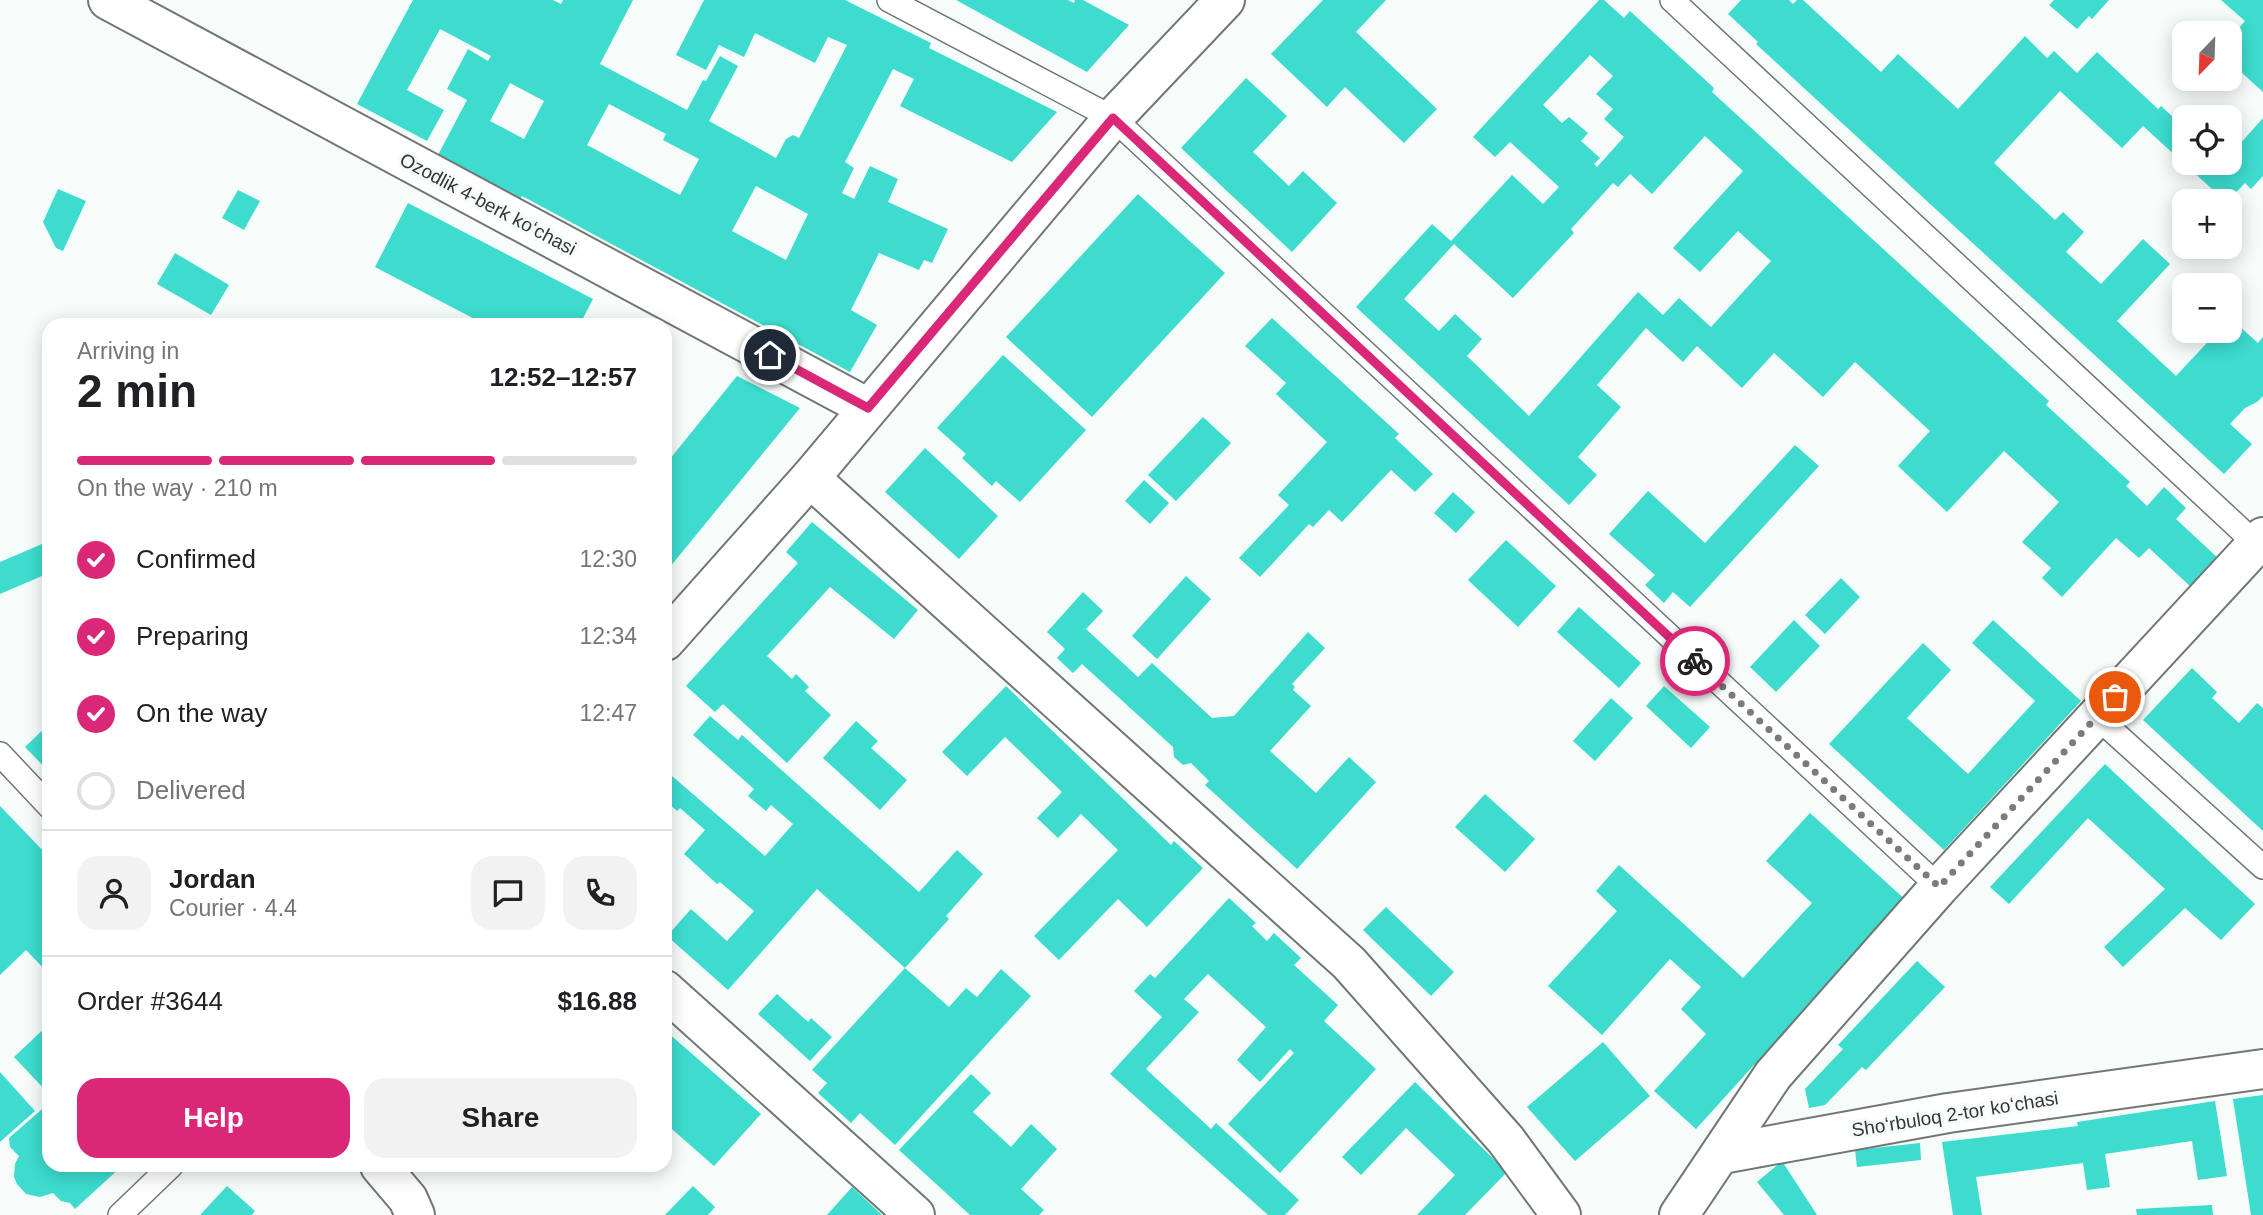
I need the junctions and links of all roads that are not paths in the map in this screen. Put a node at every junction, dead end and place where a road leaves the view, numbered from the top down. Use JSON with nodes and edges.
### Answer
{"nodes":[{"id":1,"x":108,"y":0,"type":"edge"},
{"id":2,"x":889,"y":0,"type":"edge"},
{"id":3,"x":1225,"y":0,"type":"edge"},
{"id":4,"x":1672,"y":0,"type":"edge"},
{"id":5,"x":1113,"y":118,"type":"junction"},
{"id":6,"x":868,"y":408,"type":"junction"},
{"id":7,"x":810,"y":478,"type":"junction"},
{"id":8,"x":2260,"y":541,"type":"edge"},
{"id":9,"x":672,"y":633,"type":"edge"},
{"id":10,"x":2097,"y":717,"type":"junction"},
{"id":11,"x":0,"y":754,"type":"edge"},
{"id":12,"x":42,"y":799,"type":"edge"},
{"id":13,"x":2263,"y":867,"type":"edge"},
{"id":14,"x":1939,"y":887,"type":"junction"},
{"id":15,"x":672,"y":996,"type":"edge"},
{"id":16,"x":2263,"y":1069,"type":"edge"},
{"id":17,"x":1722,"y":1154,"type":"junction"},
{"id":18,"x":165,"y":1172,"type":"edge"},
{"id":19,"x":385,"y":1172,"type":"edge"},
{"id":20,"x":120,"y":1215,"type":"edge"},
{"id":21,"x":415,"y":1215,"type":"edge"},
{"id":22,"x":915,"y":1215,"type":"edge"},
{"id":23,"x":1561,"y":1215,"type":"edge"},
{"id":24,"x":1679,"y":1215,"type":"edge"}],
"edges":[{"from":1,"to":6,"type":"street","name":"Ozodlik 4-berk koʻchasi"},
{"from":2,"to":5,"type":"lane"},
{"from":3,"to":5,"type":"street"},
{"from":4,"to":8,"type":"lane"},
{"from":5,"to":6,"type":"street"},
{"from":5,"to":14,"type":"lane"},
{"from":6,"to":7,"type":"street"},
{"from":7,"to":9,"type":"street"},
{"from":7,"to":23,"type":"street"},
{"from":8,"to":10,"type":"street"},
{"from":10,"to":13,"type":"lane"},
{"from":10,"to":14,"type":"street"},
{"from":11,"to":12,"type":"lane"},
{"from":14,"to":17,"type":"street"},
{"from":15,"to":22,"type":"street"},
{"from":16,"to":17,"type":"street","name":"Shoʻrbuloq 2-tor koʻchasi"},
{"from":17,"to":24,"type":"street"},
{"from":18,"to":20,"type":"lane"},
{"from":19,"to":21,"type":"street"}]}
